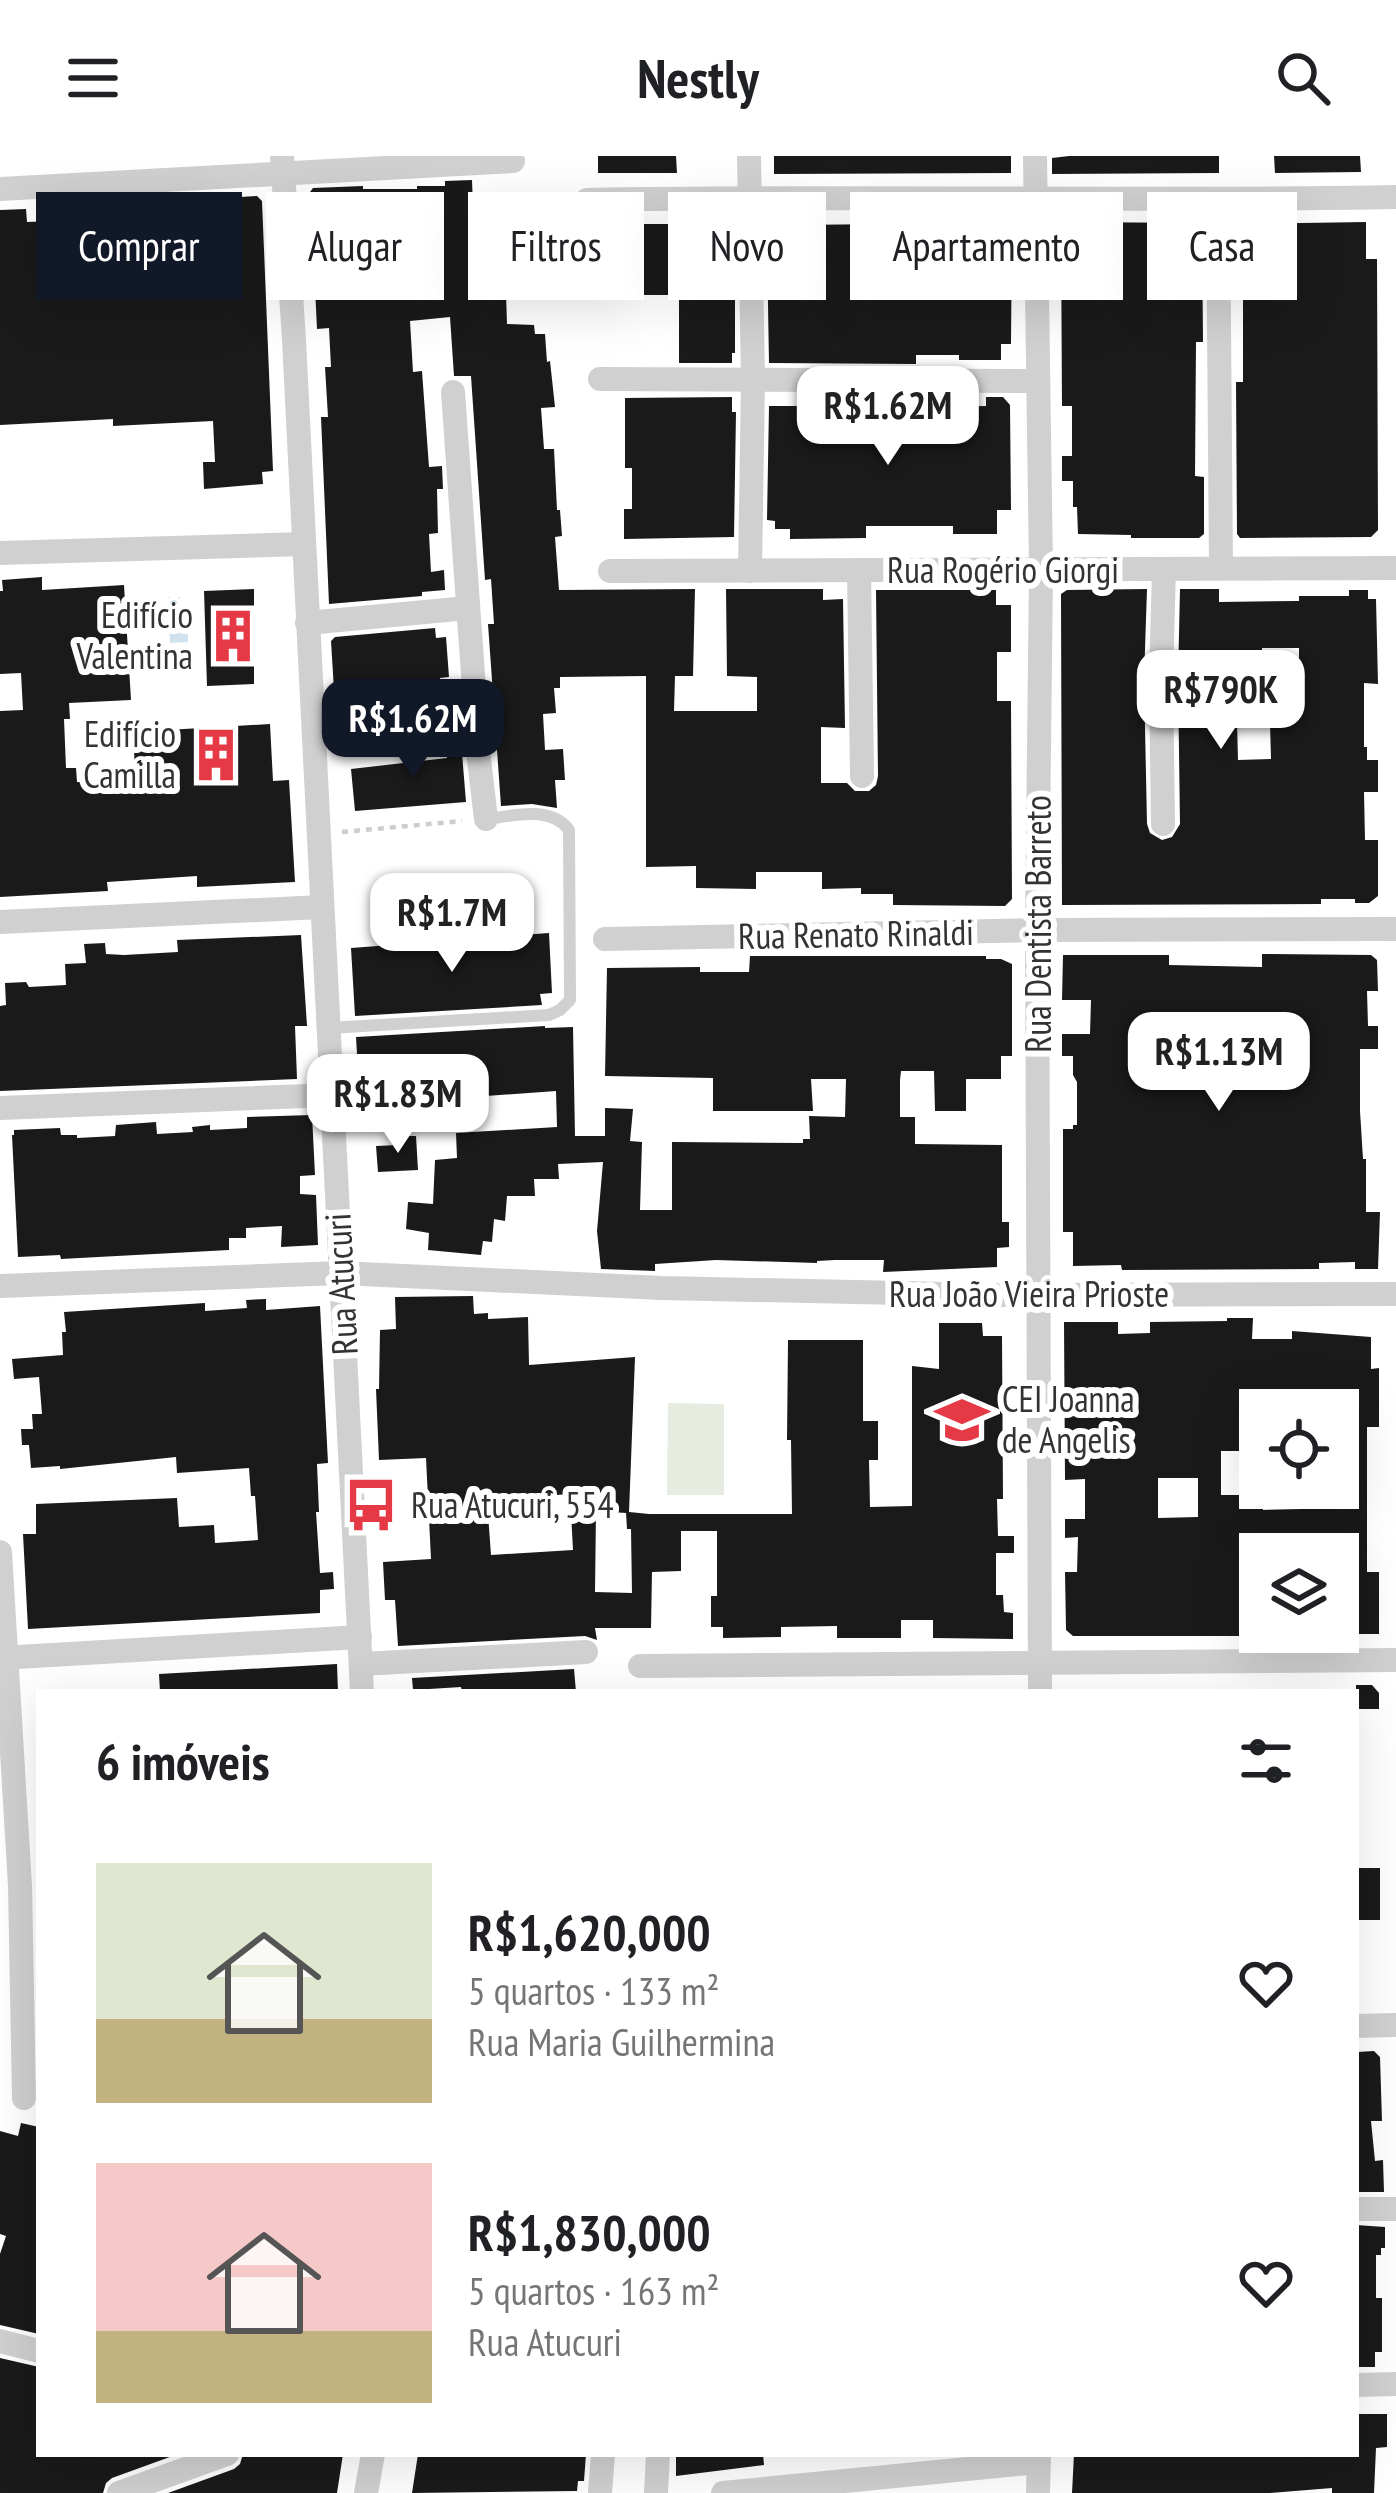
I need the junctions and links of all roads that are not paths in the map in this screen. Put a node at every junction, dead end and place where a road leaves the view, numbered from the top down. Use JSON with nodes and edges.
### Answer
{"nodes":[{"id":1,"x":748,"y":156,"type":"edge"},
{"id":2,"x":1035,"y":156,"type":"edge"},
{"id":3,"x":459,"y":160,"type":"edge"},
{"id":4,"x":513,"y":161,"type":"dead end"},
{"id":5,"x":283,"y":166,"type":"edge"},
{"id":6,"x":0,"y":189,"type":"edge"},
{"id":7,"x":749,"y":192,"type":"edge"},
{"id":8,"x":1034,"y":192,"type":"edge"},
{"id":9,"x":1396,"y":197,"type":"edge"},
{"id":10,"x":1297,"y":199,"type":"edge"},
{"id":11,"x":751,"y":300,"type":"edge"},
{"id":12,"x":1036,"y":300,"type":"edge"},
{"id":13,"x":1219,"y":300,"type":"edge"},
{"id":14,"x":600,"y":379,"type":"dead end"},
{"id":15,"x":753,"y":381,"type":"junction"},
{"id":16,"x":1038,"y":381,"type":"junction"},
{"id":17,"x":453,"y":392,"type":"dead end"},
{"id":18,"x":304,"y":544,"type":"junction"},
{"id":19,"x":0,"y":553,"type":"edge"},
{"id":20,"x":1221,"y":568,"type":"junction"},
{"id":21,"x":1396,"y":568,"type":"edge"},
{"id":22,"x":1041,"y":569,"type":"junction"},
{"id":23,"x":1164,"y":569,"type":"junction"},
{"id":24,"x":859,"y":570,"type":"junction"},
{"id":25,"x":750,"y":571,"type":"junction"},
{"id":26,"x":610,"y":572,"type":"dead end"},
{"id":27,"x":468,"y":608,"type":"junction"},
{"id":28,"x":307,"y":623,"type":"junction"},
{"id":29,"x":862,"y":776,"type":"dead end"},
{"id":30,"x":486,"y":819,"type":"joint"},
{"id":31,"x":1163,"y":824,"type":"dead end"},
{"id":32,"x":322,"y":908,"type":"junction"},
{"id":33,"x":0,"y":922,"type":"edge"},
{"id":34,"x":1396,"y":929,"type":"edge"},
{"id":35,"x":1037,"y":930,"type":"junction"},
{"id":36,"x":605,"y":939,"type":"dead end"},
{"id":37,"x":328,"y":1028,"type":"junction"},
{"id":38,"x":332,"y":1095,"type":"junction"},
{"id":39,"x":0,"y":1108,"type":"edge"},
{"id":40,"x":340,"y":1273,"type":"junction"},
{"id":41,"x":0,"y":1286,"type":"edge"},
{"id":42,"x":1396,"y":1294,"type":"edge"},
{"id":43,"x":1038,"y":1296,"type":"junction"},
{"id":44,"x":0,"y":1552,"type":"edge"},
{"id":45,"x":360,"y":1637,"type":"junction"},
{"id":46,"x":586,"y":1652,"type":"dead end"},
{"id":47,"x":3,"y":1658,"type":"edge"},
{"id":48,"x":1396,"y":1660,"type":"edge"},
{"id":49,"x":361,"y":1664,"type":"junction"},
{"id":50,"x":1040,"y":1664,"type":"junction"},
{"id":51,"x":640,"y":1666,"type":"dead end"},
{"id":52,"x":362,"y":1689,"type":"edge"},
{"id":53,"x":1040,"y":1689,"type":"edge"},
{"id":54,"x":20,"y":1886,"type":"edge"},
{"id":55,"x":1396,"y":2025,"type":"edge"},
{"id":56,"x":1359,"y":2026,"type":"edge"},
{"id":57,"x":21,"y":2098,"type":"edge"},
{"id":58,"x":1359,"y":2209,"type":"edge"},
{"id":59,"x":1396,"y":2209,"type":"edge"},
{"id":60,"x":0,"y":2341,"type":"edge"},
{"id":61,"x":36,"y":2350,"type":"edge"},
{"id":62,"x":1396,"y":2384,"type":"edge"},
{"id":63,"x":1359,"y":2385,"type":"edge"},
{"id":64,"x":219,"y":2457,"type":"edge"},
{"id":65,"x":372,"y":2457,"type":"edge"},
{"id":66,"x":603,"y":2457,"type":"edge"},
{"id":67,"x":658,"y":2457,"type":"edge"},
{"id":68,"x":1039,"y":2458,"type":"edge"},
{"id":69,"x":118,"y":2493,"type":"edge"},
{"id":70,"x":366,"y":2493,"type":"edge"},
{"id":71,"x":600,"y":2493,"type":"edge"},
{"id":72,"x":656,"y":2493,"type":"edge"},
{"id":73,"x":723,"y":2493,"type":"edge"},
{"id":74,"x":1039,"y":2493,"type":"edge"}],
"edges":[{"from":1,"to":7,"type":"street"},
{"from":2,"to":8,"type":"street","name":"Rua Dentista Barreto"},
{"from":3,"to":4,"type":"street"},
{"from":3,"to":5,"type":"street"},
{"from":5,"to":6,"type":"street"},
{"from":5,"to":18,"type":"street","name":"Rua Atucuri"},
{"from":9,"to":10,"type":"street"},
{"from":11,"to":15,"type":"street"},
{"from":12,"to":16,"type":"street","name":"Rua Dentista Barreto"},
{"from":13,"to":20,"type":"street"},
{"from":14,"to":15,"type":"street"},
{"from":15,"to":16,"type":"street"},
{"from":15,"to":25,"type":"street"},
{"from":16,"to":22,"type":"street","name":"Rua Dentista Barreto"},
{"from":17,"to":27,"type":"street"},
{"from":18,"to":19,"type":"street"},
{"from":18,"to":28,"type":"street","name":"Rua Atucuri"},
{"from":20,"to":21,"type":"street","name":"Rua Rogério Giorgi"},
{"from":20,"to":23,"type":"street","name":"Rua Rogério Giorgi"},
{"from":22,"to":23,"type":"street","name":"Rua Rogério Giorgi"},
{"from":22,"to":24,"type":"street","name":"Rua Rogério Giorgi"},
{"from":22,"to":35,"type":"street","name":"Rua Dentista Barreto"},
{"from":23,"to":31,"type":"street"},
{"from":24,"to":25,"type":"street","name":"Rua Rogério Giorgi"},
{"from":24,"to":29,"type":"street"},
{"from":25,"to":26,"type":"street","name":"Rua Rogério Giorgi"},
{"from":27,"to":28,"type":"street"},
{"from":27,"to":30,"type":"street"},
{"from":28,"to":32,"type":"street","name":"Rua Atucuri"},
{"from":30,"to":37,"type":"lane"},
{"from":32,"to":33,"type":"street"},
{"from":32,"to":37,"type":"street","name":"Rua Atucuri"},
{"from":34,"to":35,"type":"street","name":"Rua Renato Rinaldi"},
{"from":35,"to":36,"type":"street","name":"Rua Renato Rinaldi"},
{"from":35,"to":43,"type":"street","name":"Rua Dentista Barreto"},
{"from":37,"to":38,"type":"street","name":"Rua Atucuri"},
{"from":38,"to":39,"type":"street"},
{"from":38,"to":40,"type":"street","name":"Rua Atucuri"},
{"from":40,"to":41,"type":"street","name":"Rua João Vieira Prioste"},
{"from":40,"to":43,"type":"street","name":"Rua João Vieira Prioste"},
{"from":40,"to":45,"type":"street","name":"Rua Atucuri"},
{"from":42,"to":43,"type":"street","name":"Rua João Vieira Prioste"},
{"from":43,"to":50,"type":"street","name":"Rua Dentista Barreto"},
{"from":44,"to":47,"type":"street"},
{"from":45,"to":47,"type":"street"},
{"from":45,"to":49,"type":"street","name":"Rua Atucuri"},
{"from":46,"to":49,"type":"street"},
{"from":47,"to":54,"type":"street"},
{"from":48,"to":50,"type":"street"},
{"from":49,"to":52,"type":"street","name":"Rua Atucuri"},
{"from":50,"to":51,"type":"street"},
{"from":50,"to":53,"type":"street","name":"Rua Dentista Barreto"},
{"from":54,"to":57,"type":"street"},
{"from":55,"to":56,"type":"street"},
{"from":58,"to":59,"type":"street"},
{"from":60,"to":61,"type":"street"},
{"from":62,"to":63,"type":"street"},
{"from":64,"to":69,"type":"street"},
{"from":65,"to":70,"type":"street"},
{"from":66,"to":71,"type":"street"},
{"from":67,"to":72,"type":"street"},
{"from":68,"to":73,"type":"street"},
{"from":68,"to":74,"type":"street"}]}
